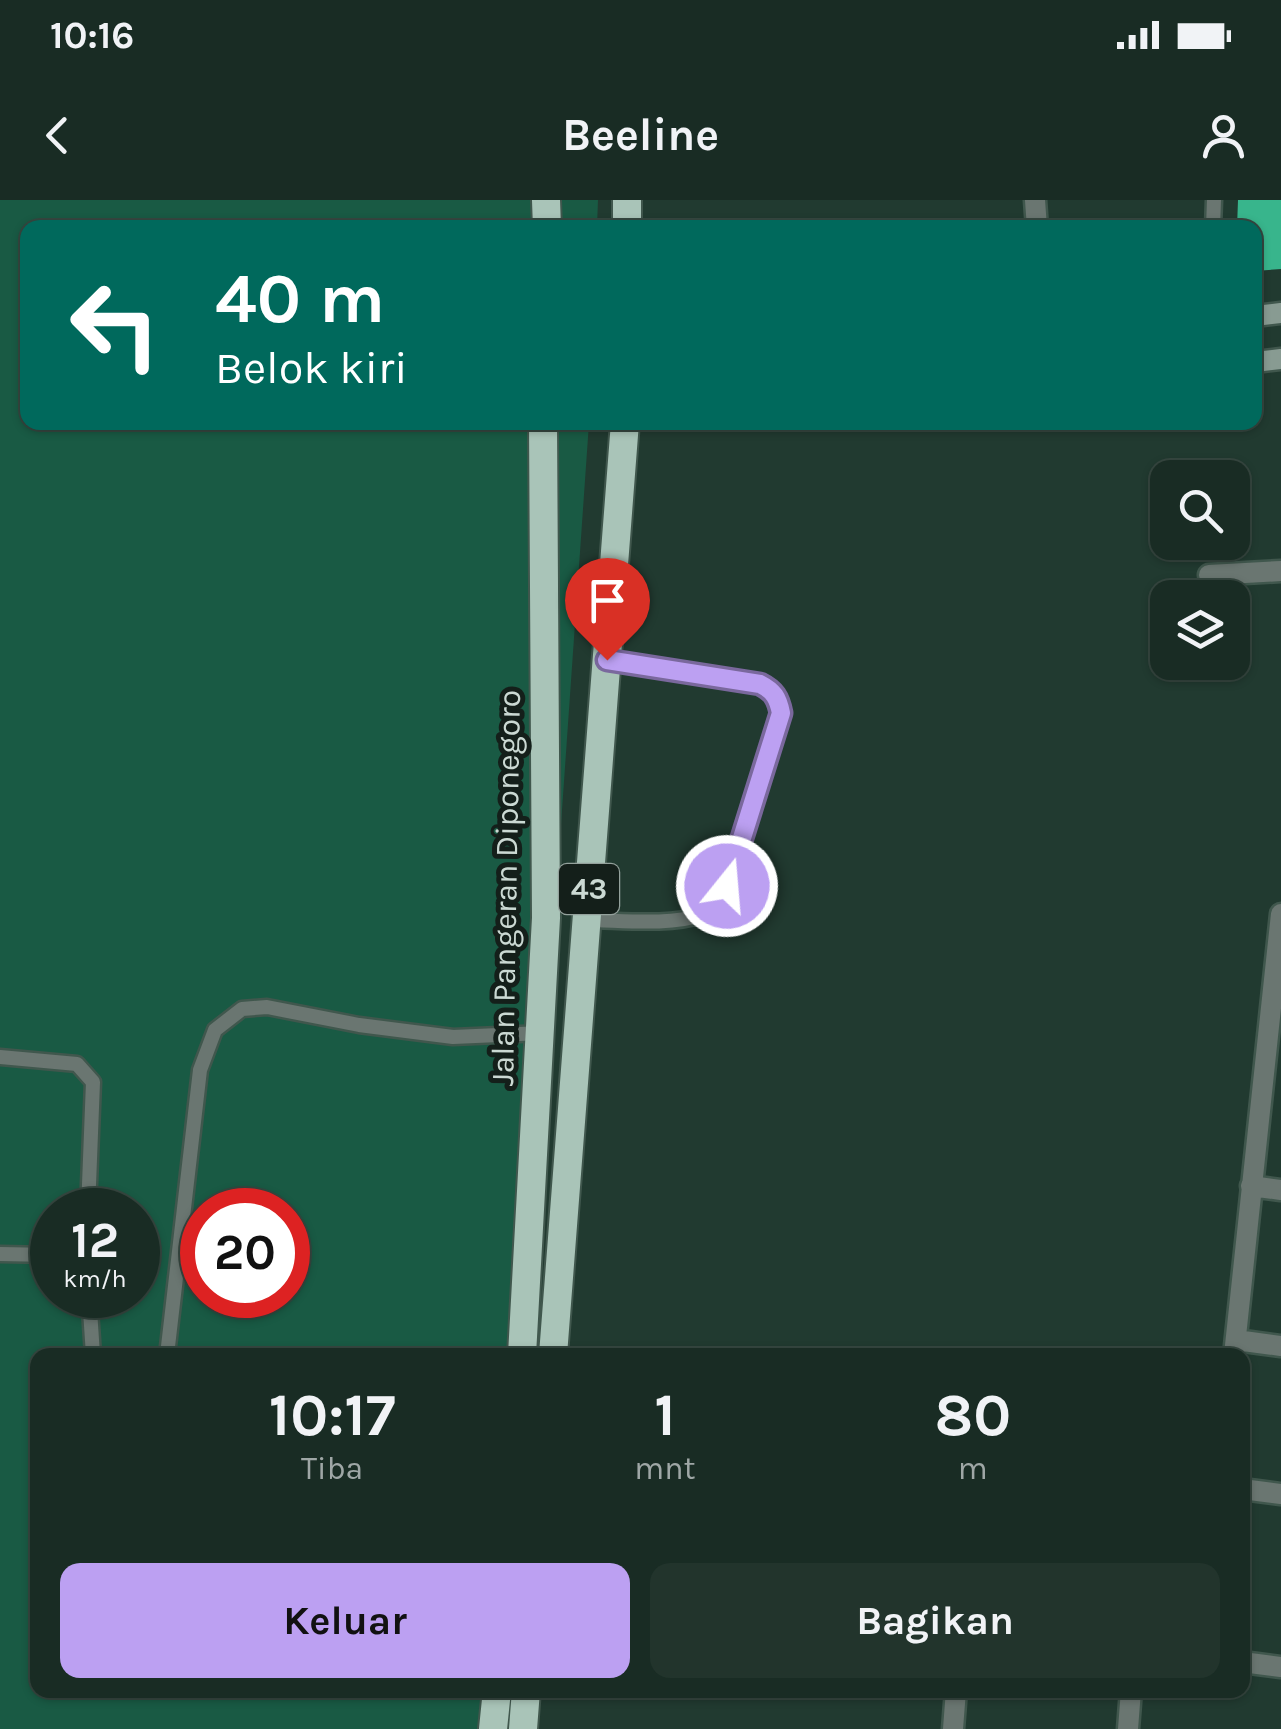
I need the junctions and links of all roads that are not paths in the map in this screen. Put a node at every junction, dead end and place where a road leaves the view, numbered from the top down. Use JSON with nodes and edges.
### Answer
{"nodes":[{"id":1,"x":543,"y":430,"type":"edge"},
{"id":2,"x":624,"y":430,"type":"edge"},
{"id":3,"x":1281,"y":571,"type":"edge"},
{"id":4,"x":1209,"y":576,"type":"dead end"},
{"id":5,"x":607,"y":660,"type":"junction"},
{"id":6,"x":1281,"y":914,"type":"edge"},
{"id":7,"x":587,"y":920,"type":"junction"},
{"id":8,"x":542,"y":1033,"type":"junction"},
{"id":9,"x":0,"y":1057,"type":"edge"},
{"id":10,"x":1250,"y":1186,"type":"junction"},
{"id":11,"x":89,"y":1188,"type":"edge"},
{"id":12,"x":1281,"y":1190,"type":"edge"},
{"id":13,"x":0,"y":1254,"type":"edge"},
{"id":14,"x":30,"y":1255,"type":"edge"},
{"id":15,"x":91,"y":1318,"type":"edge"},
{"id":16,"x":1281,"y":1346,"type":"edge"},
{"id":17,"x":93,"y":1348,"type":"edge"},
{"id":18,"x":168,"y":1348,"type":"edge"},
{"id":19,"x":522,"y":1348,"type":"edge"},
{"id":20,"x":554,"y":1348,"type":"edge"},
{"id":21,"x":1235,"y":1348,"type":"edge"},
{"id":22,"x":1250,"y":1490,"type":"edge"},
{"id":23,"x":1281,"y":1494,"type":"edge"},
{"id":24,"x":1250,"y":1663,"type":"edge"},
{"id":25,"x":1281,"y":1667,"type":"edge"},
{"id":26,"x":495,"y":1698,"type":"edge"},
{"id":27,"x":525,"y":1698,"type":"edge"},
{"id":28,"x":955,"y":1698,"type":"edge"},
{"id":29,"x":1130,"y":1698,"type":"edge"},
{"id":30,"x":493,"y":1729,"type":"edge"},
{"id":31,"x":523,"y":1729,"type":"edge"},
{"id":32,"x":953,"y":1729,"type":"edge"},
{"id":33,"x":1128,"y":1729,"type":"edge"}],
"edges":[{"from":1,"to":8,"type":"highway","name":"Jalan Pangeran Diponegoro","number":"43"},
{"from":2,"to":5,"type":"highway","number":"43"},
{"from":3,"to":4,"type":"street"},
{"from":5,"to":7,"type":"highway","number":"43"},
{"from":5,"to":7,"type":"lane"},
{"from":6,"to":10,"type":"street"},
{"from":7,"to":20,"type":"highway","number":"43"},
{"from":8,"to":18,"type":"lane"},
{"from":8,"to":19,"type":"highway","name":"Jalan Pangeran Diponegoro","number":"43"},
{"from":9,"to":11,"type":"lane"},
{"from":10,"to":12,"type":"street"},
{"from":10,"to":21,"type":"street"},
{"from":13,"to":14,"type":"lane"},
{"from":15,"to":17,"type":"lane"},
{"from":16,"to":21,"type":"street"},
{"from":22,"to":23,"type":"street"},
{"from":24,"to":25,"type":"street"},
{"from":26,"to":30,"type":"highway"},
{"from":27,"to":31,"type":"highway"},
{"from":28,"to":32,"type":"street"},
{"from":29,"to":33,"type":"street"}]}
